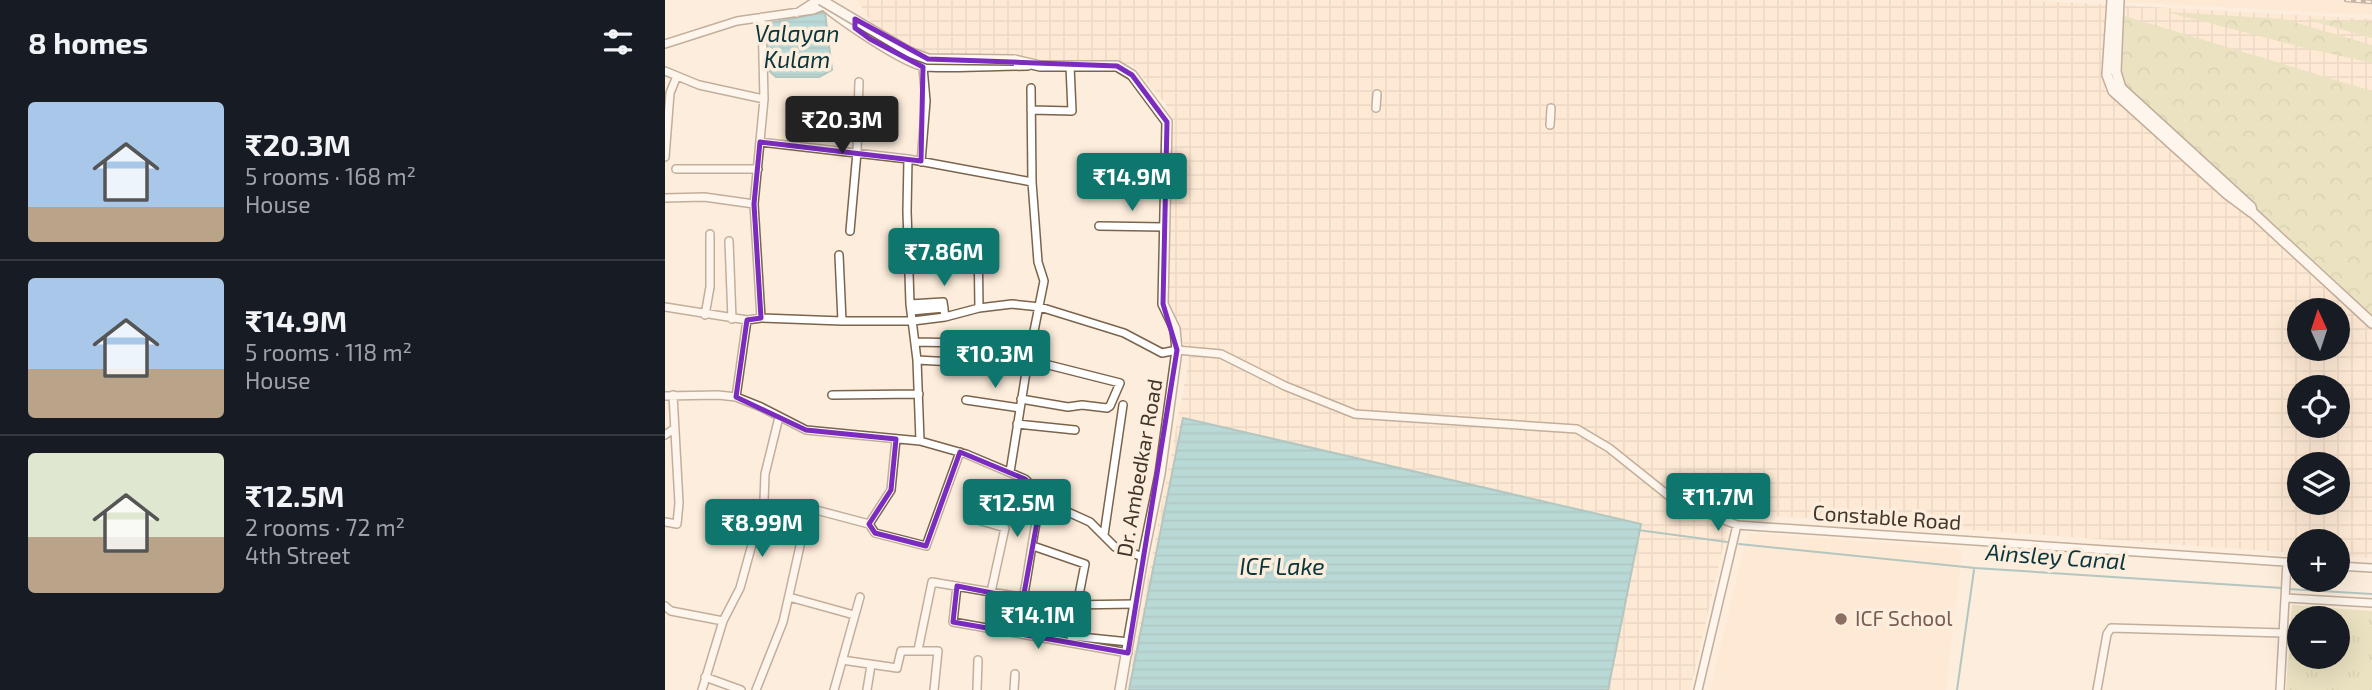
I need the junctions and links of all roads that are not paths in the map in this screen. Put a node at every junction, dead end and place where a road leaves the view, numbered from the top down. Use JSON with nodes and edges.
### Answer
{"nodes":[{"id":1,"x":2112,"y":0,"type":"edge"},
{"id":2,"x":2119,"y":0,"type":"edge"},
{"id":3,"x":823,"y":2,"type":"edge"},
{"id":4,"x":762,"y":17,"type":"junction"},
{"id":5,"x":665,"y":44,"type":"edge"},
{"id":6,"x":1040,"y":66,"type":"junction"},
{"id":7,"x":1070,"y":66,"type":"junction"},
{"id":8,"x":923,"y":67,"type":"junction"},
{"id":9,"x":665,"y":71,"type":"edge"},
{"id":10,"x":677,"y":76,"type":"junction"},
{"id":11,"x":859,"y":82,"type":"dead end"},
{"id":12,"x":1031,"y":88,"type":"dead end"},
{"id":13,"x":1377,"y":94,"type":"dead end"},
{"id":14,"x":764,"y":99,"type":"junction"},
{"id":15,"x":1376,"y":108,"type":"dead end"},
{"id":16,"x":1551,"y":108,"type":"dead end"},
{"id":17,"x":1031,"y":110,"type":"junction"},
{"id":18,"x":1550,"y":125,"type":"dead end"},
{"id":19,"x":666,"y":130,"type":"edge"},
{"id":20,"x":760,"y":142,"type":"junction"},
{"id":21,"x":857,"y":152,"type":"junction"},
{"id":22,"x":665,"y":157,"type":"edge"},
{"id":23,"x":908,"y":159,"type":"junction"},
{"id":24,"x":921,"y":162,"type":"junction"},
{"id":25,"x":676,"y":169,"type":"dead end"},
{"id":26,"x":758,"y":169,"type":"junction"},
{"id":27,"x":1032,"y":182,"type":"junction"},
{"id":28,"x":665,"y":198,"type":"edge"},
{"id":29,"x":754,"y":204,"type":"junction"},
{"id":30,"x":2252,"y":212,"type":"junction"},
{"id":31,"x":1099,"y":226,"type":"dead end"},
{"id":32,"x":1164,"y":227,"type":"junction"},
{"id":33,"x":850,"y":232,"type":"dead end"},
{"id":34,"x":710,"y":234,"type":"dead end"},
{"id":35,"x":978,"y":235,"type":"dead end"},
{"id":36,"x":729,"y":241,"type":"dead end"},
{"id":37,"x":839,"y":255,"type":"dead end"},
{"id":38,"x":665,"y":307,"type":"edge"},
{"id":39,"x":911,"y":307,"type":"junction"},
{"id":40,"x":1040,"y":307,"type":"junction"},
{"id":41,"x":979,"y":308,"type":"junction"},
{"id":42,"x":705,"y":315,"type":"junction"},
{"id":43,"x":945,"y":317,"type":"junction"},
{"id":44,"x":761,"y":318,"type":"junction"},
{"id":45,"x":733,"y":319,"type":"junction"},
{"id":46,"x":747,"y":320,"type":"junction"},
{"id":47,"x":842,"y":321,"type":"junction"},
{"id":48,"x":913,"y":321,"type":"junction"},
{"id":49,"x":2372,"y":323,"type":"edge"},
{"id":50,"x":916,"y":342,"type":"junction"},
{"id":51,"x":964,"y":343,"type":"dead end"},
{"id":52,"x":1177,"y":350,"type":"junction"},
{"id":53,"x":917,"y":360,"type":"junction"},
{"id":54,"x":1028,"y":363,"type":"junction"},
{"id":55,"x":919,"y":394,"type":"junction"},
{"id":56,"x":832,"y":395,"type":"dead end"},
{"id":57,"x":669,"y":396,"type":"edge"},
{"id":58,"x":736,"y":397,"type":"junction"},
{"id":59,"x":1021,"y":399,"type":"junction"},
{"id":60,"x":966,"y":400,"type":"dead end"},
{"id":61,"x":1123,"y":405,"type":"dead end"},
{"id":62,"x":1020,"y":408,"type":"junction"},
{"id":63,"x":779,"y":417,"type":"junction"},
{"id":64,"x":1017,"y":424,"type":"junction"},
{"id":65,"x":675,"y":428,"type":"junction"},
{"id":66,"x":1075,"y":430,"type":"dead end"},
{"id":67,"x":665,"y":435,"type":"edge"},
{"id":68,"x":896,"y":439,"type":"junction"},
{"id":69,"x":920,"y":441,"type":"junction"},
{"id":70,"x":960,"y":452,"type":"junction"},
{"id":71,"x":1010,"y":472,"type":"junction"},
{"id":72,"x":1042,"y":495,"type":"junction"},
{"id":73,"x":816,"y":510,"type":"dead end"},
{"id":74,"x":978,"y":520,"type":"dead end"},
{"id":75,"x":665,"y":522,"type":"edge"},
{"id":76,"x":869,"y":524,"type":"junction"},
{"id":77,"x":1737,"y":525,"type":"junction"},
{"id":78,"x":1104,"y":535,"type":"junction"},
{"id":79,"x":800,"y":546,"type":"dead end"},
{"id":80,"x":1033,"y":546,"type":"junction"},
{"id":81,"x":1143,"y":557,"type":"junction"},
{"id":82,"x":2287,"y":562,"type":"joint"},
{"id":83,"x":2350,"y":567,"type":"edge"},
{"id":84,"x":2372,"y":568,"type":"edge"},
{"id":85,"x":957,"y":586,"type":"junction"},
{"id":86,"x":991,"y":592,"type":"junction"},
{"id":87,"x":2286,"y":592,"type":"junction"},
{"id":88,"x":789,"y":597,"type":"junction"},
{"id":89,"x":860,"y":597,"type":"dead end"},
{"id":90,"x":1023,"y":599,"type":"junction"},
{"id":91,"x":2372,"y":603,"type":"edge"},
{"id":92,"x":1076,"y":604,"type":"junction"},
{"id":93,"x":1136,"y":604,"type":"junction"},
{"id":94,"x":668,"y":608,"type":"edge"},
{"id":95,"x":854,"y":615,"type":"junction"},
{"id":96,"x":723,"y":621,"type":"junction"},
{"id":97,"x":2283,"y":633,"type":"junction"},
{"id":98,"x":1129,"y":642,"type":"junction"},
{"id":99,"x":918,"y":650,"type":"junction"},
{"id":100,"x":1128,"y":653,"type":"junction"},
{"id":101,"x":842,"y":660,"type":"junction"},
{"id":102,"x":978,"y":660,"type":"dead end"},
{"id":103,"x":871,"y":664,"type":"junction"},
{"id":104,"x":1015,"y":674,"type":"dead end"},
{"id":105,"x":705,"y":677,"type":"junction"},
{"id":106,"x":702,"y":690,"type":"edge"},
{"id":107,"x":741,"y":690,"type":"edge"},
{"id":108,"x":755,"y":690,"type":"edge"},
{"id":109,"x":834,"y":690,"type":"edge"},
{"id":110,"x":867,"y":690,"type":"edge"},
{"id":111,"x":934,"y":690,"type":"edge"},
{"id":112,"x":977,"y":690,"type":"edge"},
{"id":113,"x":1014,"y":690,"type":"edge"},
{"id":114,"x":1119,"y":690,"type":"edge"},
{"id":115,"x":1698,"y":690,"type":"edge"},
{"id":116,"x":2097,"y":690,"type":"edge"},
{"id":117,"x":2280,"y":690,"type":"edge"}],
"edges":[{"from":1,"to":30,"type":"main road"},
{"from":2,"to":30,"type":"main road"},
{"from":3,"to":4,"type":"street"},
{"from":3,"to":6,"type":"main road","bridge":true},
{"from":3,"to":8,"type":"street"},
{"from":4,"to":5,"type":"street"},
{"from":4,"to":14,"type":"street"},
{"from":6,"to":7,"type":"main road"},
{"from":6,"to":8,"type":"street"},
{"from":7,"to":17,"type":"street"},
{"from":7,"to":32,"type":"main road"},
{"from":8,"to":24,"type":"street"},
{"from":9,"to":10,"type":"street"},
{"from":10,"to":14,"type":"street"},
{"from":10,"to":19,"type":"street"},
{"from":11,"to":21,"type":"street"},
{"from":12,"to":17,"type":"street"},
{"from":13,"to":15,"type":"street"},
{"from":14,"to":20,"type":"street"},
{"from":16,"to":18,"type":"street"},
{"from":17,"to":27,"type":"street"},
{"from":19,"to":22,"type":"street"},
{"from":20,"to":21,"type":"street"},
{"from":20,"to":26,"type":"street"},
{"from":21,"to":23,"type":"street"},
{"from":21,"to":33,"type":"street"},
{"from":23,"to":24,"type":"street"},
{"from":23,"to":39,"type":"street"},
{"from":24,"to":27,"type":"street"},
{"from":25,"to":26,"type":"street"},
{"from":26,"to":29,"type":"street"},
{"from":27,"to":40,"type":"street"},
{"from":28,"to":29,"type":"street"},
{"from":29,"to":44,"type":"street"},
{"from":30,"to":49,"type":"main road"},
{"from":31,"to":32,"type":"street"},
{"from":32,"to":52,"type":"main road"},
{"from":34,"to":42,"type":"street"},
{"from":35,"to":41,"type":"street"},
{"from":36,"to":45,"type":"street"},
{"from":37,"to":47,"type":"street"},
{"from":38,"to":42,"type":"street","name":"Constable Road"},
{"from":39,"to":43,"type":"street"},
{"from":39,"to":48,"type":"street"},
{"from":40,"to":41,"type":"street","name":"Constable Road"},
{"from":40,"to":52,"type":"street","name":"Constable Road"},
{"from":40,"to":54,"type":"street"},
{"from":41,"to":43,"type":"street","name":"Constable Road"},
{"from":42,"to":45,"type":"street","name":"Constable Road"},
{"from":43,"to":48,"type":"street","name":"Constable Road"},
{"from":44,"to":46,"type":"street","name":"Constable Road"},
{"from":44,"to":47,"type":"street","name":"Constable Road"},
{"from":45,"to":46,"type":"street","name":"Constable Road"},
{"from":46,"to":58,"type":"street"},
{"from":47,"to":48,"type":"street","name":"Constable Road"},
{"from":48,"to":50,"type":"street"},
{"from":50,"to":51,"type":"street"},
{"from":50,"to":53,"type":"street"},
{"from":52,"to":77,"type":"street","name":"Constable Road"},
{"from":52,"to":81,"type":"main road","name":"Dr. Ambedkar Road"},
{"from":53,"to":54,"type":"street"},
{"from":53,"to":55,"type":"street"},
{"from":54,"to":59,"type":"street"},
{"from":54,"to":59,"type":"street"},
{"from":55,"to":56,"type":"street"},
{"from":55,"to":69,"type":"street"},
{"from":57,"to":58,"type":"street"},
{"from":57,"to":65,"type":"street"},
{"from":58,"to":63,"type":"street"},
{"from":59,"to":62,"type":"street"},
{"from":60,"to":62,"type":"street"},
{"from":61,"to":78,"type":"street"},
{"from":62,"to":64,"type":"street"},
{"from":63,"to":68,"type":"street"},
{"from":63,"to":96,"type":"street"},
{"from":64,"to":66,"type":"street"},
{"from":64,"to":71,"type":"street"},
{"from":65,"to":67,"type":"street"},
{"from":65,"to":75,"type":"street"},
{"from":68,"to":69,"type":"street"},
{"from":68,"to":76,"type":"street"},
{"from":69,"to":70,"type":"street"},
{"from":70,"to":71,"type":"street"},
{"from":70,"to":76,"type":"street"},
{"from":71,"to":72,"type":"street"},
{"from":72,"to":78,"type":"street"},
{"from":72,"to":80,"type":"street"},
{"from":73,"to":76,"type":"street"},
{"from":74,"to":86,"type":"street"},
{"from":77,"to":82,"type":"street","name":"Constable Road"},
{"from":77,"to":115,"type":"street"},
{"from":78,"to":81,"type":"street"},
{"from":79,"to":88,"type":"street"},
{"from":80,"to":90,"type":"street"},
{"from":80,"to":92,"type":"street"},
{"from":81,"to":93,"type":"main road","name":"Dr. Ambedkar Road"},
{"from":82,"to":87,"type":"street"},
{"from":83,"to":84,"type":"street"},
{"from":85,"to":86,"type":"street"},
{"from":85,"to":99,"type":"street"},
{"from":85,"to":100,"type":"street"},
{"from":86,"to":90,"type":"street"},
{"from":87,"to":91,"type":"street"},
{"from":87,"to":97,"type":"street"},
{"from":88,"to":95,"type":"street"},
{"from":88,"to":108,"type":"street"},
{"from":89,"to":95,"type":"street"},
{"from":90,"to":92,"type":"street"},
{"from":92,"to":93,"type":"street"},
{"from":92,"to":98,"type":"street"},
{"from":93,"to":98,"type":"main road","name":"Dr. Ambedkar Road"},
{"from":94,"to":96,"type":"street"},
{"from":95,"to":101,"type":"street"},
{"from":96,"to":105,"type":"street"},
{"from":97,"to":116,"type":"street"},
{"from":97,"to":117,"type":"street"},
{"from":98,"to":100,"type":"main road","name":"Dr. Ambedkar Road"},
{"from":99,"to":103,"type":"street"},
{"from":99,"to":111,"type":"street"},
{"from":100,"to":114,"type":"main road","name":"Dr. Ambedkar Road"},
{"from":101,"to":103,"type":"street"},
{"from":101,"to":109,"type":"street"},
{"from":102,"to":112,"type":"street"},
{"from":103,"to":110,"type":"street"},
{"from":104,"to":113,"type":"street"},
{"from":105,"to":106,"type":"street"},
{"from":105,"to":107,"type":"street"}]}
